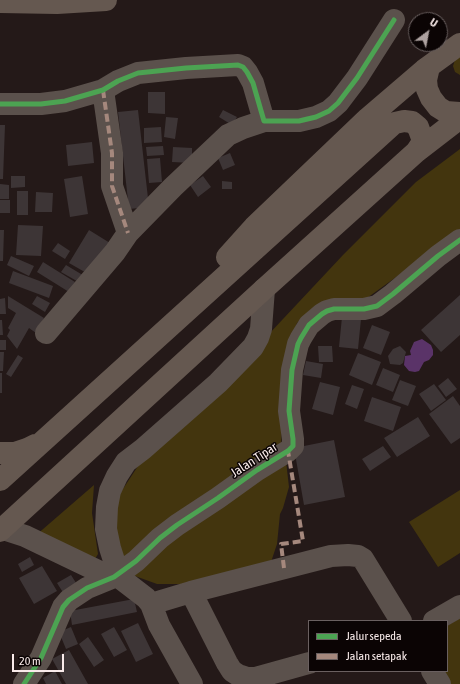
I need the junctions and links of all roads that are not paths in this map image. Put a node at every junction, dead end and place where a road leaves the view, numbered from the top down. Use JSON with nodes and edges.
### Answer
{"nodes":[{"id":1,"x":106,"y":0,"type":"edge"},
{"id":2,"x":0,"y":2,"type":"edge"},
{"id":3,"x":394,"y":20,"type":"dead end"},
{"id":4,"x":460,"y":44,"type":"edge"},
{"id":5,"x":429,"y":67,"type":"junction"},
{"id":6,"x":103,"y":90,"type":"junction"},
{"id":7,"x":0,"y":104,"type":"edge"},
{"id":8,"x":460,"y":113,"type":"edge"},
{"id":9,"x":460,"y":118,"type":"edge"},
{"id":10,"x":264,"y":121,"type":"junction"},
{"id":11,"x":416,"y":152,"type":"junction"},
{"id":12,"x":128,"y":233,"type":"junction"},
{"id":13,"x":460,"y":240,"type":"edge"},
{"id":14,"x":264,"y":289,"type":"junction"},
{"id":15,"x":175,"y":321,"type":"junction"},
{"id":16,"x":46,"y":333,"type":"dead end"},
{"id":17,"x":46,"y":439,"type":"junction"},
{"id":18,"x":0,"y":453,"type":"edge"},
{"id":19,"x":0,"y":480,"type":"edge"},
{"id":20,"x":1,"y":531,"type":"edge"},
{"id":21,"x":117,"y":576,"type":"junction"},
{"id":22,"x":191,"y":592,"type":"junction"},
{"id":23,"x":151,"y":604,"type":"junction"},
{"id":24,"x":460,"y":606,"type":"edge"},
{"id":25,"x":400,"y":620,"type":"edge"},
{"id":26,"x":436,"y":620,"type":"edge"},
{"id":27,"x":308,"y":663,"type":"edge"},
{"id":28,"x":433,"y":672,"type":"edge"},
{"id":29,"x":24,"y":684,"type":"edge"},
{"id":30,"x":192,"y":684,"type":"edge"},
{"id":31,"x":440,"y":684,"type":"edge"}],
"edges":[{"from":1,"to":2,"type":"highway"},
{"from":3,"to":10,"type":"street"},
{"from":4,"to":5,"type":"highway"},
{"from":5,"to":8,"type":"highway"},
{"from":5,"to":15,"type":"highway"},
{"from":6,"to":7,"type":"street"},
{"from":6,"to":10,"type":"street"},
{"from":6,"to":12,"type":"street"},
{"from":9,"to":11,"type":"highway"},
{"from":10,"to":12,"type":"street"},
{"from":11,"to":14,"type":"highway"},
{"from":11,"to":15,"type":"highway"},
{"from":12,"to":16,"type":"street"},
{"from":13,"to":21,"type":"street","name":"Jalan Tipar"},
{"from":14,"to":20,"type":"highway"},
{"from":14,"to":21,"type":"street"},
{"from":15,"to":17,"type":"highway"},
{"from":17,"to":18,"type":"highway"},
{"from":17,"to":19,"type":"highway"},
{"from":20,"to":21,"type":"street"},
{"from":21,"to":23,"type":"street"},
{"from":21,"to":29,"type":"street"},
{"from":22,"to":23,"type":"street"},
{"from":22,"to":25,"type":"street"},
{"from":22,"to":27,"type":"street"},
{"from":23,"to":30,"type":"street"},
{"from":24,"to":26,"type":"street"},
{"from":28,"to":31,"type":"street"}]}
